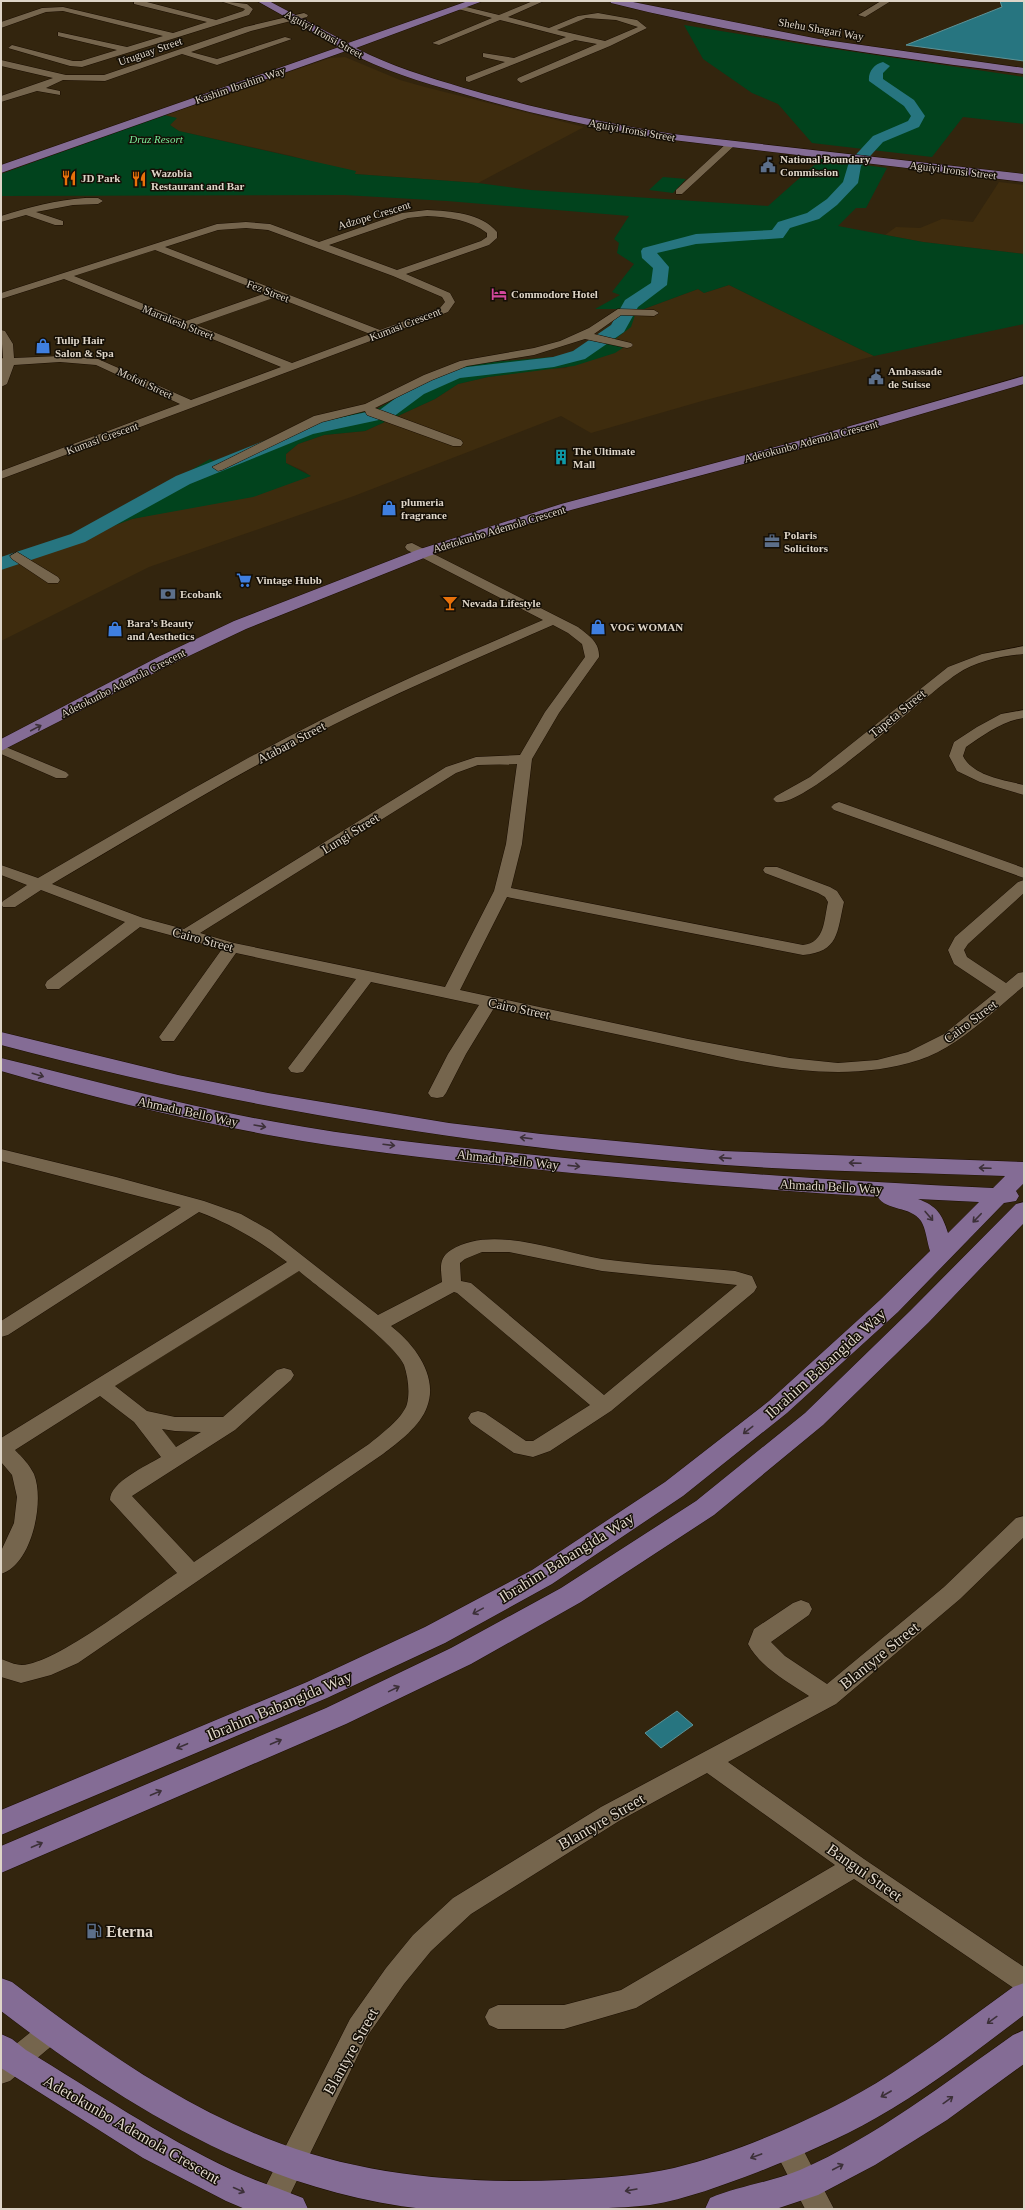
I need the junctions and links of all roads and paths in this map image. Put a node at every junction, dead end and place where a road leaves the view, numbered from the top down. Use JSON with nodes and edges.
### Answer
{"nodes":[{"id":1,"x":224,"y":1,"type":"edge"},
{"id":2,"x":262,"y":1,"type":"edge"},
{"id":3,"x":276,"y":1,"type":"edge"},
{"id":4,"x":478,"y":1,"type":"edge"},
{"id":5,"x":540,"y":1,"type":"edge"},
{"id":6,"x":616,"y":1,"type":"edge"},
{"id":7,"x":646,"y":1,"type":"edge"},
{"id":8,"x":868,"y":1,"type":"edge"},
{"id":9,"x":137,"y":2,"type":"dead end"},
{"id":10,"x":886,"y":2,"type":"edge"},
{"id":11,"x":458,"y":4,"type":"edge"},
{"id":12,"x":862,"y":15,"type":"dead end"},
{"id":13,"x":298,"y":16,"type":"junction"},
{"id":14,"x":501,"y":16,"type":"junction"},
{"id":15,"x":216,"y":22,"type":"junction"},
{"id":16,"x":1,"y":24,"type":"edge"},
{"id":17,"x":248,"y":29,"type":"junction"},
{"id":18,"x":548,"y":30,"type":"junction"},
{"id":19,"x":378,"y":33,"type":"junction"},
{"id":20,"x":62,"y":34,"type":"dead end"},
{"id":21,"x":170,"y":35,"type":"junction"},
{"id":22,"x":323,"y":35,"type":"junction"},
{"id":23,"x":574,"y":37,"type":"junction"},
{"id":24,"x":288,"y":39,"type":"dead end"},
{"id":25,"x":346,"y":39,"type":"junction"},
{"id":26,"x":436,"y":43,"type":"dead end"},
{"id":27,"x":607,"y":44,"type":"junction"},
{"id":28,"x":12,"y":48,"type":"dead end"},
{"id":29,"x":127,"y":50,"type":"junction"},
{"id":30,"x":315,"y":51,"type":"junction"},
{"id":31,"x":374,"y":51,"type":"junction"},
{"id":32,"x":183,"y":52,"type":"junction"},
{"id":33,"x":327,"y":54,"type":"junction"},
{"id":34,"x":360,"y":54,"type":"junction"},
{"id":35,"x":486,"y":55,"type":"dead end"},
{"id":36,"x":514,"y":61,"type":"junction"},
{"id":37,"x":1,"y":63,"type":"edge"},
{"id":38,"x":1024,"y":66,"type":"edge"},
{"id":39,"x":17,"y":67,"type":"junction"},
{"id":40,"x":549,"y":68,"type":"junction"},
{"id":41,"x":1024,"y":71,"type":"edge"},
{"id":42,"x":1,"y":72,"type":"edge"},
{"id":43,"x":61,"y":78,"type":"junction"},
{"id":44,"x":469,"y":79,"type":"dead end"},
{"id":45,"x":521,"y":80,"type":"dead end"},
{"id":46,"x":37,"y":88,"type":"junction"},
{"id":47,"x":57,"y":93,"type":"dead end"},
{"id":48,"x":1,"y":99,"type":"edge"},
{"id":49,"x":731,"y":144,"type":"junction"},
{"id":50,"x":842,"y":154,"type":"junction"},
{"id":51,"x":876,"y":158,"type":"junction"},
{"id":52,"x":1,"y":162,"type":"edge"},
{"id":53,"x":1,"y":169,"type":"edge"},
{"id":54,"x":1024,"y":173,"type":"edge"},
{"id":55,"x":1024,"y":178,"type":"edge"},
{"id":56,"x":679,"y":192,"type":"dead end"},
{"id":57,"x":98,"y":201,"type":"dead end"},
{"id":58,"x":25,"y":211,"type":"junction"},
{"id":59,"x":1,"y":212,"type":"edge"},
{"id":60,"x":12,"y":216,"type":"junction"},
{"id":61,"x":1,"y":219,"type":"edge"},
{"id":62,"x":59,"y":223,"type":"dead end"},
{"id":63,"x":320,"y":245,"type":"junction"},
{"id":64,"x":156,"y":247,"type":"junction"},
{"id":65,"x":397,"y":274,"type":"junction"},
{"id":66,"x":66,"y":276,"type":"junction"},
{"id":67,"x":275,"y":294,"type":"junction"},
{"id":68,"x":1,"y":296,"type":"edge"},
{"id":69,"x":654,"y":313,"type":"dead end"},
{"id":70,"x":185,"y":325,"type":"junction"},
{"id":71,"x":1,"y":333,"type":"edge"},
{"id":72,"x":380,"y":334,"type":"junction"},
{"id":73,"x":586,"y":336,"type":"junction"},
{"id":74,"x":627,"y":345,"type":"dead end"},
{"id":75,"x":5,"y":361,"type":"edge"},
{"id":76,"x":292,"y":368,"type":"junction"},
{"id":77,"x":1024,"y":373,"type":"edge"},
{"id":78,"x":1024,"y":380,"type":"edge"},
{"id":79,"x":1,"y":384,"type":"edge"},
{"id":80,"x":192,"y":405,"type":"junction"},
{"id":81,"x":370,"y":410,"type":"junction"},
{"id":82,"x":457,"y":443,"type":"dead end"},
{"id":83,"x":218,"y":467,"type":"dead end"},
{"id":84,"x":1,"y":475,"type":"edge"},
{"id":85,"x":418,"y":550,"type":"junction"},
{"id":86,"x":17,"y":556,"type":"dead end"},
{"id":87,"x":49,"y":576,"type":"dead end"},
{"id":88,"x":554,"y":620,"type":"junction"},
{"id":89,"x":1024,"y":650,"type":"edge"},
{"id":90,"x":1024,"y":714,"type":"edge"},
{"id":91,"x":1,"y":732,"type":"edge"},
{"id":92,"x":1,"y":748,"type":"edge"},
{"id":93,"x":525,"y":759,"type":"junction"},
{"id":94,"x":61,"y":775,"type":"dead end"},
{"id":95,"x":1024,"y":790,"type":"edge"},
{"id":96,"x":781,"y":799,"type":"dead end"},
{"id":97,"x":839,"y":807,"type":"dead end"},
{"id":98,"x":1,"y":870,"type":"edge"},
{"id":99,"x":771,"y":870,"type":"dead end"},
{"id":100,"x":1024,"y":873,"type":"edge"},
{"id":101,"x":38,"y":885,"type":"junction"},
{"id":102,"x":1024,"y":885,"type":"edge"},
{"id":103,"x":502,"y":891,"type":"junction"},
{"id":104,"x":9,"y":904,"type":"dead end"},
{"id":105,"x":137,"y":921,"type":"junction"},
{"id":106,"x":185,"y":935,"type":"junction"},
{"id":107,"x":232,"y":947,"type":"junction"},
{"id":108,"x":367,"y":976,"type":"junction"},
{"id":109,"x":1024,"y":977,"type":"edge"},
{"id":110,"x":53,"y":985,"type":"dead end"},
{"id":111,"x":1008,"y":992,"type":"junction"},
{"id":112,"x":450,"y":994,"type":"junction"},
{"id":113,"x":489,"y":1002,"type":"junction"},
{"id":114,"x":168,"y":1037,"type":"dead end"},
{"id":115,"x":1,"y":1038,"type":"edge"},
{"id":116,"x":1,"y":1064,"type":"edge"},
{"id":117,"x":297,"y":1068,"type":"dead end"},
{"id":118,"x":437,"y":1092,"type":"dead end"},
{"id":119,"x":1,"y":1155,"type":"edge"},
{"id":120,"x":1024,"y":1170,"type":"edge"},
{"id":121,"x":855,"y":1188,"type":"junction"},
{"id":122,"x":998,"y":1195,"type":"junction"},
{"id":123,"x":1024,"y":1196,"type":"edge"},
{"id":124,"x":197,"y":1205,"type":"junction"},
{"id":125,"x":1024,"y":1208,"type":"edge"},
{"id":126,"x":942,"y":1253,"type":"junction"},
{"id":127,"x":300,"y":1262,"type":"junction"},
{"id":128,"x":452,"y":1285,"type":"junction"},
{"id":129,"x":376,"y":1325,"type":"junction"},
{"id":130,"x":1,"y":1330,"type":"edge"},
{"id":131,"x":284,"y":1375,"type":"dead end"},
{"id":132,"x":101,"y":1386,"type":"junction"},
{"id":133,"x":604,"y":1406,"type":"junction"},
{"id":134,"x":141,"y":1417,"type":"junction"},
{"id":135,"x":478,"y":1418,"type":"dead end"},
{"id":136,"x":228,"y":1425,"type":"junction"},
{"id":137,"x":1,"y":1448,"type":"edge"},
{"id":138,"x":174,"y":1459,"type":"junction"},
{"id":139,"x":1024,"y":1524,"type":"edge"},
{"id":140,"x":1,"y":1566,"type":"edge"},
{"id":141,"x":192,"y":1574,"type":"junction"},
{"id":142,"x":801,"y":1609,"type":"dead end"},
{"id":143,"x":1,"y":1668,"type":"edge"},
{"id":144,"x":828,"y":1697,"type":"junction"},
{"id":145,"x":708,"y":1761,"type":"junction"},
{"id":146,"x":1,"y":1823,"type":"edge"},
{"id":147,"x":2,"y":1860,"type":"edge"},
{"id":148,"x":855,"y":1866,"type":"junction"},
{"id":149,"x":1024,"y":1981,"type":"edge"},
{"id":150,"x":1,"y":1992,"type":"edge"},
{"id":151,"x":1024,"y":1997,"type":"edge"},
{"id":152,"x":498,"y":2017,"type":"dead end"},
{"id":153,"x":51,"y":2031,"type":"junction"},
{"id":154,"x":1024,"y":2045,"type":"edge"},
{"id":155,"x":6,"y":2060,"type":"edge"},
{"id":156,"x":786,"y":2145,"type":"junction"},
{"id":157,"x":291,"y":2164,"type":"junction"},
{"id":158,"x":813,"y":2196,"type":"edge"},
{"id":159,"x":281,"y":2206,"type":"edge"},
{"id":160,"x":722,"y":2209,"type":"edge"}],
"edges":[{"from":1,"to":15,"type":"street"},
{"from":2,"to":13,"type":"main road","name":"Aguiyi Ironsi Street"},
{"from":3,"to":13,"type":"main road","name":"Aguiyi Ironsi Street"},
{"from":4,"to":11,"type":"main road","name":"Kashim Ibrahim Way"},
{"from":5,"to":14,"type":"street"},
{"from":6,"to":41,"type":"main road","name":"Shehu Shagari Way"},
{"from":7,"to":38,"type":"main road","name":"Shehu Shagari Way"},
{"from":8,"to":10,"type":"street"},
{"from":9,"to":15,"type":"street"},
{"from":10,"to":12,"type":"street"},
{"from":11,"to":14,"type":"street"},
{"from":11,"to":19,"type":"main road","name":"Kashim Ibrahim Way"},
{"from":13,"to":17,"type":"street","name":"Uruguay Street"},
{"from":13,"to":22,"type":"main road","name":"Aguiyi Ironsi Street"},
{"from":13,"to":25,"type":"main road","name":"Aguiyi Ironsi Street"},
{"from":14,"to":18,"type":"street"},
{"from":14,"to":26,"type":"street"},
{"from":15,"to":17,"type":"street"},
{"from":15,"to":21,"type":"street"},
{"from":16,"to":21,"type":"street"},
{"from":17,"to":32,"type":"street","name":"Uruguay Street"},
{"from":18,"to":23,"type":"street"},
{"from":18,"to":27,"type":"street"},
{"from":19,"to":25,"type":"main road","name":"Kashim Ibrahim Way"},
{"from":19,"to":31,"type":"main road"},
{"from":20,"to":29,"type":"street"},
{"from":21,"to":29,"type":"street"},
{"from":22,"to":25,"type":"main road","name":"Aguiyi Ironsi Street"},
{"from":22,"to":30,"type":"main road"},
{"from":23,"to":27,"type":"street"},
{"from":23,"to":36,"type":"street"},
{"from":24,"to":32,"type":"street"},
{"from":25,"to":30,"type":"main road","name":"Kashim Ibrahim Way"},
{"from":25,"to":31,"type":"main road","name":"Aguiyi Ironsi Street"},
{"from":25,"to":33,"type":"main road","name":"Kashim Ibrahim Way"},
{"from":25,"to":34,"type":"main road","name":"Aguiyi Ironsi Street"},
{"from":27,"to":40,"type":"street"},
{"from":28,"to":29,"type":"street"},
{"from":30,"to":52,"type":"main road","name":"Kashim Ibrahim Way"},
{"from":31,"to":50,"type":"main road","name":"Aguiyi Ironsi Street"},
{"from":32,"to":43,"type":"street","name":"Uruguay Street"},
{"from":33,"to":34,"type":"main road"},
{"from":33,"to":53,"type":"main road","name":"Kashim Ibrahim Way"},
{"from":34,"to":49,"type":"main road","name":"Aguiyi Ironsi Street"},
{"from":35,"to":36,"type":"street"},
{"from":36,"to":40,"type":"street"},
{"from":36,"to":44,"type":"street"},
{"from":37,"to":39,"type":"street","name":"Uruguay Street"},
{"from":39,"to":42,"type":"street"},
{"from":39,"to":43,"type":"street","name":"Uruguay Street"},
{"from":40,"to":45,"type":"street"},
{"from":43,"to":46,"type":"street"},
{"from":46,"to":47,"type":"street"},
{"from":46,"to":48,"type":"street"},
{"from":49,"to":50,"type":"main road","name":"Aguiyi Ironsi Street"},
{"from":49,"to":56,"type":"street"},
{"from":50,"to":51,"type":"main road","name":"Aguiyi Ironsi Street"},
{"from":51,"to":54,"type":"main road","name":"Aguiyi Ironsi Street"},
{"from":51,"to":55,"type":"main road","name":"Aguiyi Ironsi Street"},
{"from":57,"to":58,"type":"street"},
{"from":58,"to":60,"type":"street"},
{"from":58,"to":62,"type":"street"},
{"from":59,"to":60,"type":"street"},
{"from":60,"to":61,"type":"street"},
{"from":63,"to":64,"type":"street","name":"Kumasi Crescent"},
{"from":63,"to":65,"type":"street","name":"Kumasi Crescent"},
{"from":63,"to":65,"type":"street","name":"Adzope Crescent"},
{"from":64,"to":66,"type":"street","name":"Kumasi Crescent"},
{"from":64,"to":67,"type":"street","name":"Fez Street"},
{"from":65,"to":72,"type":"street","name":"Kumasi Crescent"},
{"from":66,"to":68,"type":"street","name":"Kumasi Crescent"},
{"from":66,"to":70,"type":"street","name":"Marrakesh Street"},
{"from":67,"to":70,"type":"street"},
{"from":67,"to":72,"type":"street","name":"Fez Street"},
{"from":69,"to":73,"type":"street"},
{"from":70,"to":76,"type":"street","name":"Marrakesh Street"},
{"from":71,"to":75,"type":"street"},
{"from":72,"to":76,"type":"street","name":"Kumasi Crescent"},
{"from":73,"to":74,"type":"street"},
{"from":73,"to":81,"type":"street"},
{"from":75,"to":79,"type":"street"},
{"from":75,"to":80,"type":"street","name":"Mofoti Street"},
{"from":76,"to":80,"type":"street","name":"Kumasi Crescent"},
{"from":77,"to":85,"type":"main road","name":"Adetokunbo Ademola Crescent"},
{"from":78,"to":85,"type":"main road","name":"Adetokunbo Ademola Crescent"},
{"from":80,"to":84,"type":"street","name":"Kumasi Crescent"},
{"from":81,"to":82,"type":"street"},
{"from":81,"to":83,"type":"street"},
{"from":85,"to":88,"type":"street"},
{"from":85,"to":91,"type":"main road","name":"Adetokunbo Ademola Crescent"},
{"from":92,"to":85,"type":"main road","name":"Adetokunbo Ademola Crescent","one_way":true},
{"from":86,"to":87,"type":"street"},
{"from":88,"to":93,"type":"street"},
{"from":88,"to":101,"type":"street","name":"Atabara Street"},
{"from":89,"to":96,"type":"street","name":"Tapeta Street"},
{"from":90,"to":95,"type":"street"},
{"from":92,"to":94,"type":"street"},
{"from":93,"to":103,"type":"street"},
{"from":93,"to":106,"type":"street","name":"Lungi Street"},
{"from":97,"to":100,"type":"street"},
{"from":98,"to":101,"type":"street","name":"Cairo Street"},
{"from":99,"to":103,"type":"street"},
{"from":101,"to":104,"type":"street","name":"Atabara Street"},
{"from":101,"to":105,"type":"street","name":"Cairo Street"},
{"from":102,"to":111,"type":"street"},
{"from":103,"to":112,"type":"street"},
{"from":105,"to":106,"type":"street","name":"Cairo Street"},
{"from":105,"to":110,"type":"street"},
{"from":106,"to":107,"type":"street","name":"Cairo Street"},
{"from":107,"to":108,"type":"street","name":"Cairo Street"},
{"from":107,"to":114,"type":"street"},
{"from":108,"to":112,"type":"street","name":"Cairo Street"},
{"from":108,"to":117,"type":"street"},
{"from":109,"to":111,"type":"street","name":"Cairo Street"},
{"from":111,"to":113,"type":"street","name":"Cairo Street"},
{"from":112,"to":113,"type":"street","name":"Cairo Street"},
{"from":113,"to":118,"type":"street"},
{"from":120,"to":115,"type":"main road","name":"Ahmadu Bello Way","one_way":true},
{"from":116,"to":121,"type":"main road","name":"Ahmadu Bello Way","one_way":true},
{"from":119,"to":124,"type":"street"},
{"from":120,"to":122,"type":"main road","name":"Ibrahim Babangida Way"},
{"from":121,"to":122,"type":"main road","name":"Ahmadu Bello Way"},
{"from":121,"to":126,"type":"main road","one_way":true},
{"from":122,"to":123,"type":"main road","name":"Ahmadu Bello Way"},
{"from":122,"to":126,"type":"main road","name":"Ibrahim Babangida Way","one_way":true},
{"from":124,"to":127,"type":"street"},
{"from":124,"to":130,"type":"street"},
{"from":147,"to":125,"type":"main road","one_way":true},
{"from":126,"to":146,"type":"main road","name":"Ibrahim Babangida Way","one_way":true},
{"from":127,"to":129,"type":"street"},
{"from":127,"to":132,"type":"street"},
{"from":128,"to":129,"type":"street"},
{"from":128,"to":133,"type":"street"},
{"from":128,"to":133,"type":"street"},
{"from":129,"to":141,"type":"street"},
{"from":131,"to":136,"type":"street"},
{"from":132,"to":134,"type":"street"},
{"from":132,"to":137,"type":"street"},
{"from":133,"to":135,"type":"street"},
{"from":134,"to":136,"type":"street"},
{"from":134,"to":138,"type":"street"},
{"from":136,"to":138,"type":"street"},
{"from":137,"to":140,"type":"street"},
{"from":138,"to":141,"type":"street"},
{"from":139,"to":144,"type":"street","name":"Blantyre Street"},
{"from":141,"to":143,"type":"street"},
{"from":142,"to":144,"type":"street"},
{"from":144,"to":145,"type":"street","name":"Blantyre Street"},
{"from":145,"to":148,"type":"street","name":"Bangui Street"},
{"from":145,"to":157,"type":"street","name":"Blantyre Street"},
{"from":148,"to":149,"type":"street","name":"Bangui Street"},
{"from":148,"to":152,"type":"street"},
{"from":150,"to":153,"type":"main road"},
{"from":151,"to":156,"type":"main road","one_way":true},
{"from":153,"to":155,"type":"street"},
{"from":153,"to":157,"type":"main road"},
{"from":158,"to":154,"type":"main road","one_way":true},
{"from":155,"to":159,"type":"main road","name":"Adetokunbo Ademola Crescent","one_way":true},
{"from":156,"to":157,"type":"main road","one_way":true},
{"from":156,"to":158,"type":"street"},
{"from":157,"to":159,"type":"street","name":"Blantyre Street"},
{"from":158,"to":160,"type":"main road"}]}
